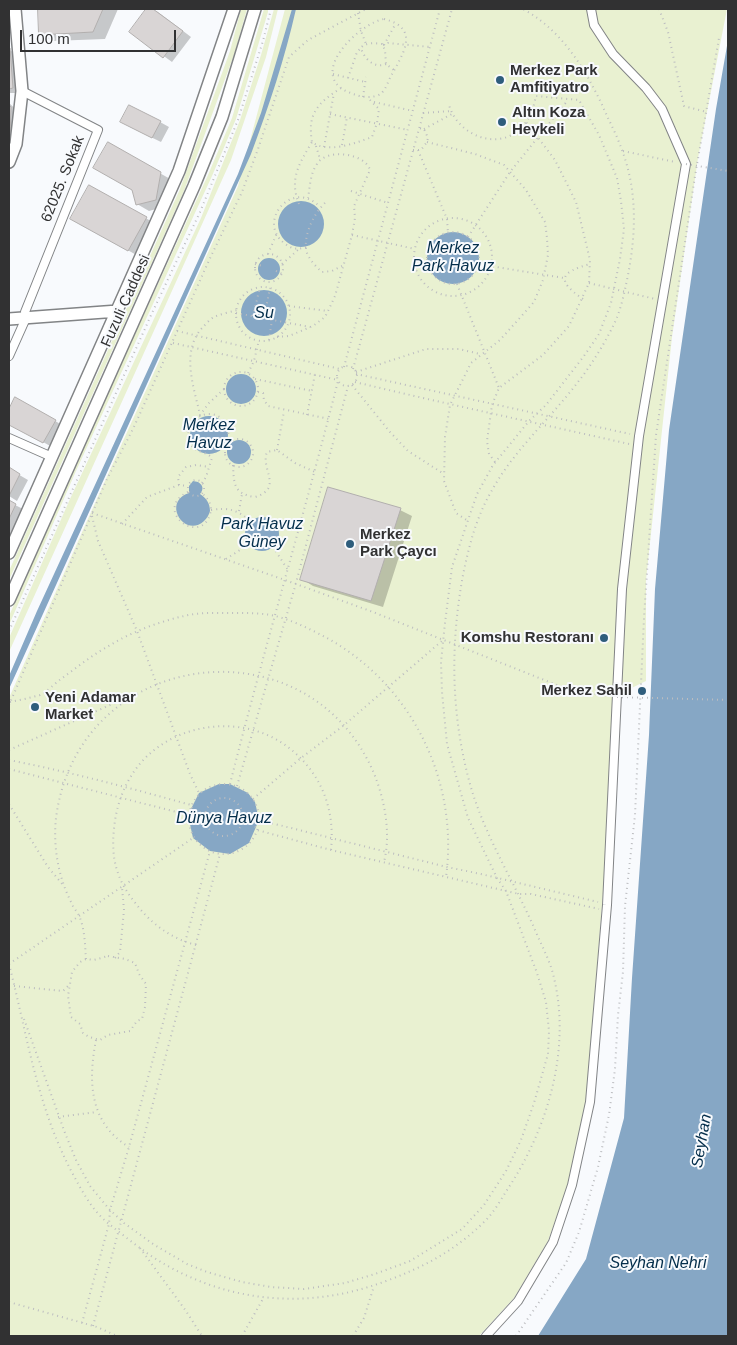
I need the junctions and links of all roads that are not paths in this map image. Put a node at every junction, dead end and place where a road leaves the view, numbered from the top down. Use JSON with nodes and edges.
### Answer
{"nodes":[{"id":1,"x":15,"y":9,"type":"edge"},
{"id":2,"x":234,"y":9,"type":"edge"},
{"id":3,"x":255,"y":9,"type":"edge"},
{"id":4,"x":590,"y":9,"type":"edge"},
{"id":5,"x":22,"y":91,"type":"junction"},
{"id":6,"x":9,"y":162,"type":"edge"},
{"id":7,"x":118,"y":311,"type":"junction"},
{"id":8,"x":26,"y":318,"type":"junction"},
{"id":9,"x":9,"y":319,"type":"edge"},
{"id":10,"x":9,"y":356,"type":"edge"},
{"id":11,"x":9,"y":438,"type":"edge"},
{"id":12,"x":52,"y":457,"type":"junction"},
{"id":13,"x":9,"y":553,"type":"edge"},
{"id":14,"x":9,"y":600,"type":"edge"},
{"id":15,"x":486,"y":1336,"type":"edge"}],
"edges":[{"from":1,"to":5,"type":"main road"},
{"from":2,"to":7,"type":"main road","name":"Fuzuli Caddesi"},
{"from":3,"to":14,"type":"main road","name":"Fuzuli Caddesi"},
{"from":4,"to":15,"type":"street"},
{"from":5,"to":6,"type":"main road"},
{"from":5,"to":8,"type":"street","name":"62025. Sokak"},
{"from":7,"to":8,"type":"main road"},
{"from":7,"to":12,"type":"main road","name":"Fuzuli Caddesi"},
{"from":8,"to":9,"type":"main road"},
{"from":8,"to":10,"type":"street"},
{"from":11,"to":12,"type":"street"},
{"from":12,"to":13,"type":"main road","name":"Fuzuli Caddesi"}]}
